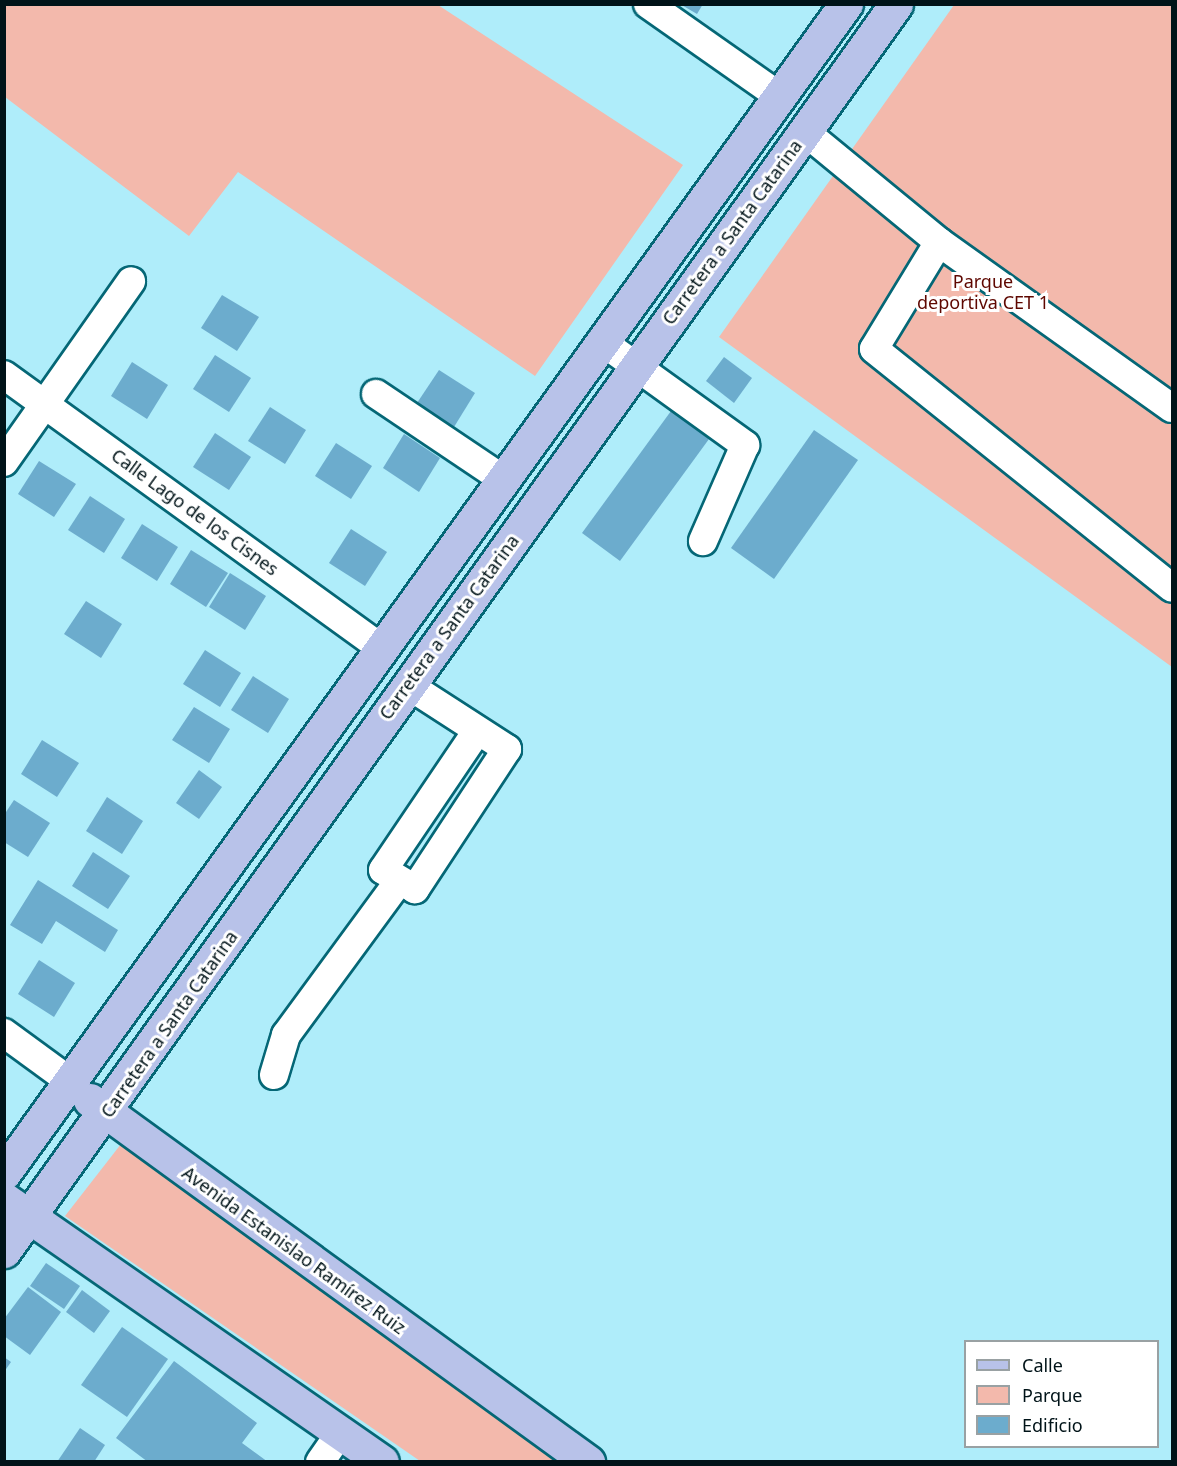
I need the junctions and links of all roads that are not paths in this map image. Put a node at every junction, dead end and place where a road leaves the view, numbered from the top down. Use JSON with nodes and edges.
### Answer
{"nodes":[{"id":1,"x":648,"y":4,"type":"edge"},
{"id":2,"x":846,"y":4,"type":"edge"},
{"id":3,"x":896,"y":4,"type":"edge"},
{"id":4,"x":779,"y":96,"type":"junction"},
{"id":5,"x":804,"y":131,"type":"junction"},
{"id":6,"x":939,"y":242,"type":"junction"},
{"id":7,"x":131,"y":281,"type":"dead end"},
{"id":8,"x":601,"y":340,"type":"junction"},
{"id":9,"x":637,"y":365,"type":"junction"},
{"id":10,"x":4,"y":375,"type":"edge"},
{"id":11,"x":376,"y":394,"type":"dead end"},
{"id":12,"x":46,"y":403,"type":"junction"},
{"id":13,"x":1173,"y":408,"type":"edge"},
{"id":14,"x":4,"y":462,"type":"edge"},
{"id":15,"x":504,"y":480,"type":"junction"},
{"id":16,"x":703,"y":541,"type":"dead end"},
{"id":17,"x":1173,"y":588,"type":"edge"},
{"id":18,"x":384,"y":650,"type":"junction"},
{"id":19,"x":408,"y":685,"type":"junction"},
{"id":20,"x":4,"y":1033,"type":"edge"},
{"id":21,"x":274,"y":1075,"type":"dead end"},
{"id":22,"x":71,"y":1082,"type":"junction"},
{"id":23,"x":105,"y":1114,"type":"junction"},
{"id":24,"x":4,"y":1173,"type":"edge"},
{"id":25,"x":17,"y":1207,"type":"edge"},
{"id":26,"x":4,"y":1251,"type":"edge"},
{"id":27,"x":340,"y":1432,"type":"junction"},
{"id":28,"x":320,"y":1461,"type":"edge"},
{"id":29,"x":382,"y":1461,"type":"edge"},
{"id":30,"x":588,"y":1461,"type":"edge"}],
"edges":[{"from":1,"to":4,"type":"street"},
{"from":2,"to":4,"type":"main road"},
{"from":3,"to":5,"type":"main road","name":"Carretera a Santa Catarina"},
{"from":4,"to":8,"type":"main road"},
{"from":5,"to":6,"type":"street"},
{"from":5,"to":9,"type":"main road","name":"Carretera a Santa Catarina"},
{"from":6,"to":13,"type":"street"},
{"from":6,"to":17,"type":"street"},
{"from":7,"to":12,"type":"street"},
{"from":8,"to":9,"type":"street"},
{"from":8,"to":15,"type":"main road"},
{"from":9,"to":16,"type":"street"},
{"from":9,"to":19,"type":"main road","name":"Carretera a Santa Catarina"},
{"from":10,"to":12,"type":"street","name":"Calle Lago de los Cisnes"},
{"from":11,"to":15,"type":"street"},
{"from":12,"to":14,"type":"street"},
{"from":12,"to":18,"type":"street","name":"Calle Lago de los Cisnes"},
{"from":15,"to":18,"type":"main road"},
{"from":18,"to":22,"type":"main road"},
{"from":19,"to":21,"type":"street"},
{"from":19,"to":23,"type":"main road","name":"Carretera a Santa Catarina"},
{"from":20,"to":22,"type":"street","name":"Avenida Estanislao Ramírez Ruiz"},
{"from":22,"to":23,"type":"main road","name":"Avenida Estanislao Ramírez Ruiz"},
{"from":22,"to":24,"type":"main road"},
{"from":23,"to":25,"type":"main road","name":"Carretera a Santa Catarina"},
{"from":23,"to":30,"type":"main road","name":"Avenida Estanislao Ramírez Ruiz"},
{"from":25,"to":26,"type":"main road","name":"Carretera a Santa Catarina"},
{"from":25,"to":27,"type":"main road"},
{"from":27,"to":28,"type":"street"},
{"from":27,"to":29,"type":"main road"}]}
